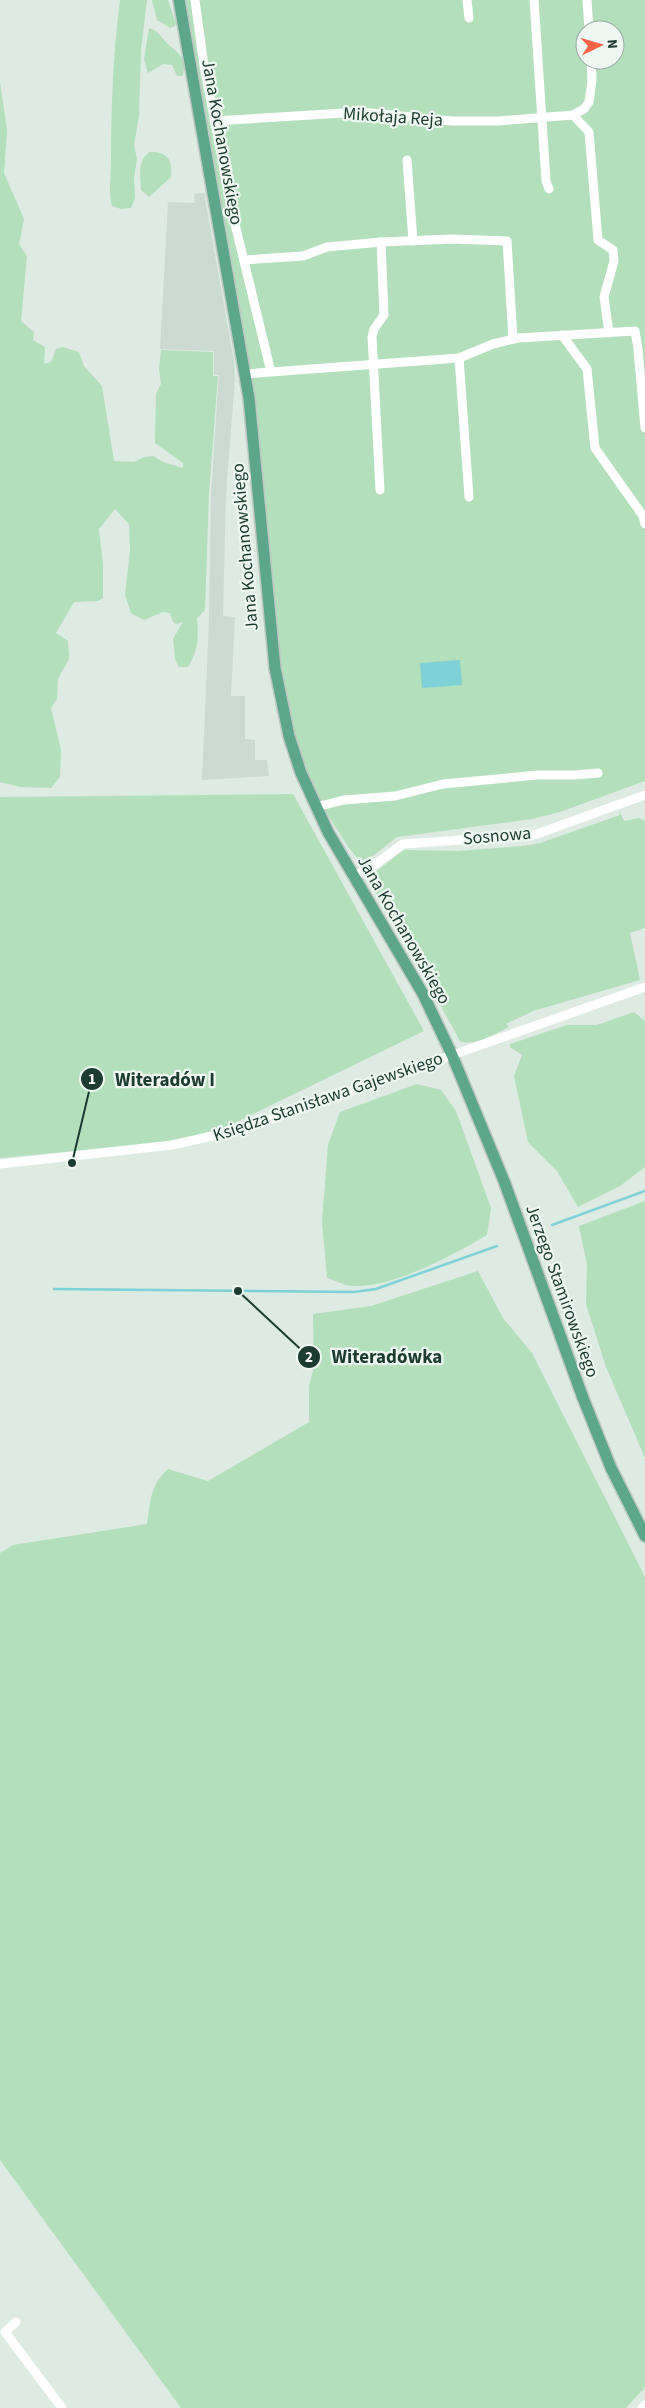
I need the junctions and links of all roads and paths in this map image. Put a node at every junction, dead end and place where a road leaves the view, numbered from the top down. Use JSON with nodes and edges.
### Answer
{"nodes":[{"id":1,"x":179,"y":0,"type":"edge"},
{"id":2,"x":194,"y":0,"type":"edge"},
{"id":3,"x":467,"y":0,"type":"edge"},
{"id":4,"x":534,"y":0,"type":"edge"},
{"id":5,"x":587,"y":0,"type":"edge"},
{"id":6,"x":468,"y":18,"type":"dead end"},
{"id":7,"x":588,"y":20,"type":"edge"},
{"id":8,"x":592,"y":70,"type":"edge"},
{"id":9,"x":573,"y":116,"type":"junction"},
{"id":10,"x":542,"y":118,"type":"junction"},
{"id":11,"x":214,"y":120,"type":"junction"},
{"id":12,"x":407,"y":160,"type":"dead end"},
{"id":13,"x":549,"y":189,"type":"dead end"},
{"id":14,"x":413,"y":241,"type":"junction"},
{"id":15,"x":381,"y":242,"type":"junction"},
{"id":16,"x":244,"y":260,"type":"junction"},
{"id":17,"x":609,"y":333,"type":"junction"},
{"id":18,"x":562,"y":335,"type":"junction"},
{"id":19,"x":513,"y":339,"type":"junction"},
{"id":20,"x":459,"y":358,"type":"junction"},
{"id":21,"x":375,"y":365,"type":"junction"},
{"id":22,"x":272,"y":372,"type":"junction"},
{"id":23,"x":245,"y":374,"type":"junction"},
{"id":24,"x":645,"y":428,"type":"edge"},
{"id":25,"x":380,"y":490,"type":"dead end"},
{"id":26,"x":469,"y":497,"type":"dead end"},
{"id":27,"x":645,"y":524,"type":"edge"},
{"id":28,"x":598,"y":773,"type":"dead end"},
{"id":29,"x":645,"y":795,"type":"edge"},
{"id":30,"x":316,"y":807,"type":"junction"},
{"id":31,"x":353,"y":877,"type":"junction"},
{"id":32,"x":645,"y":987,"type":"edge"},
{"id":33,"x":452,"y":1055,"type":"junction"},
{"id":34,"x":0,"y":1164,"type":"edge"},
{"id":35,"x":645,"y":1536,"type":"edge"},
{"id":36,"x":16,"y":2322,"type":"dead end"},
{"id":37,"x":645,"y":2405,"type":"edge"},
{"id":38,"x":62,"y":2408,"type":"edge"},
{"id":39,"x":642,"y":2408,"type":"edge"}],
"edges":[{"from":1,"to":23,"type":"main road","name":"Jana Kochanowskiego"},
{"from":2,"to":11,"type":"street","name":"Jana Kochanowskiego"},
{"from":3,"to":6,"type":"street"},
{"from":4,"to":10,"type":"street"},
{"from":5,"to":7,"type":"street"},
{"from":8,"to":9,"type":"street"},
{"from":9,"to":10,"type":"street","name":"Mikołaja Reja"},
{"from":9,"to":17,"type":"street"},
{"from":10,"to":11,"type":"street","name":"Mikołaja Reja"},
{"from":10,"to":13,"type":"street"},
{"from":11,"to":16,"type":"street","name":"Jana Kochanowskiego"},
{"from":12,"to":14,"type":"street"},
{"from":14,"to":15,"type":"street"},
{"from":14,"to":19,"type":"street"},
{"from":15,"to":16,"type":"street"},
{"from":15,"to":21,"type":"street"},
{"from":16,"to":22,"type":"street","name":"Jana Kochanowskiego"},
{"from":17,"to":18,"type":"street"},
{"from":17,"to":24,"type":"street"},
{"from":18,"to":19,"type":"street"},
{"from":18,"to":27,"type":"street"},
{"from":19,"to":20,"type":"street"},
{"from":20,"to":21,"type":"street"},
{"from":20,"to":26,"type":"street"},
{"from":21,"to":22,"type":"street"},
{"from":21,"to":25,"type":"street"},
{"from":22,"to":23,"type":"street"},
{"from":23,"to":30,"type":"main road","name":"Jana Kochanowskiego"},
{"from":28,"to":30,"type":"street"},
{"from":29,"to":31,"type":"street","name":"Sosnowa"},
{"from":30,"to":31,"type":"main road","name":"Jana Kochanowskiego"},
{"from":31,"to":33,"type":"main road","name":"Jana Kochanowskiego"},
{"from":32,"to":33,"type":"street","name":"Księdza Stanisława Gajewskiego"},
{"from":33,"to":34,"type":"street","name":"Księdza Stanisława Gajewskiego"},
{"from":33,"to":35,"type":"main road","name":"Jerzego Stamirowskiego"},
{"from":36,"to":38,"type":"street"},
{"from":37,"to":39,"type":"street"}]}
